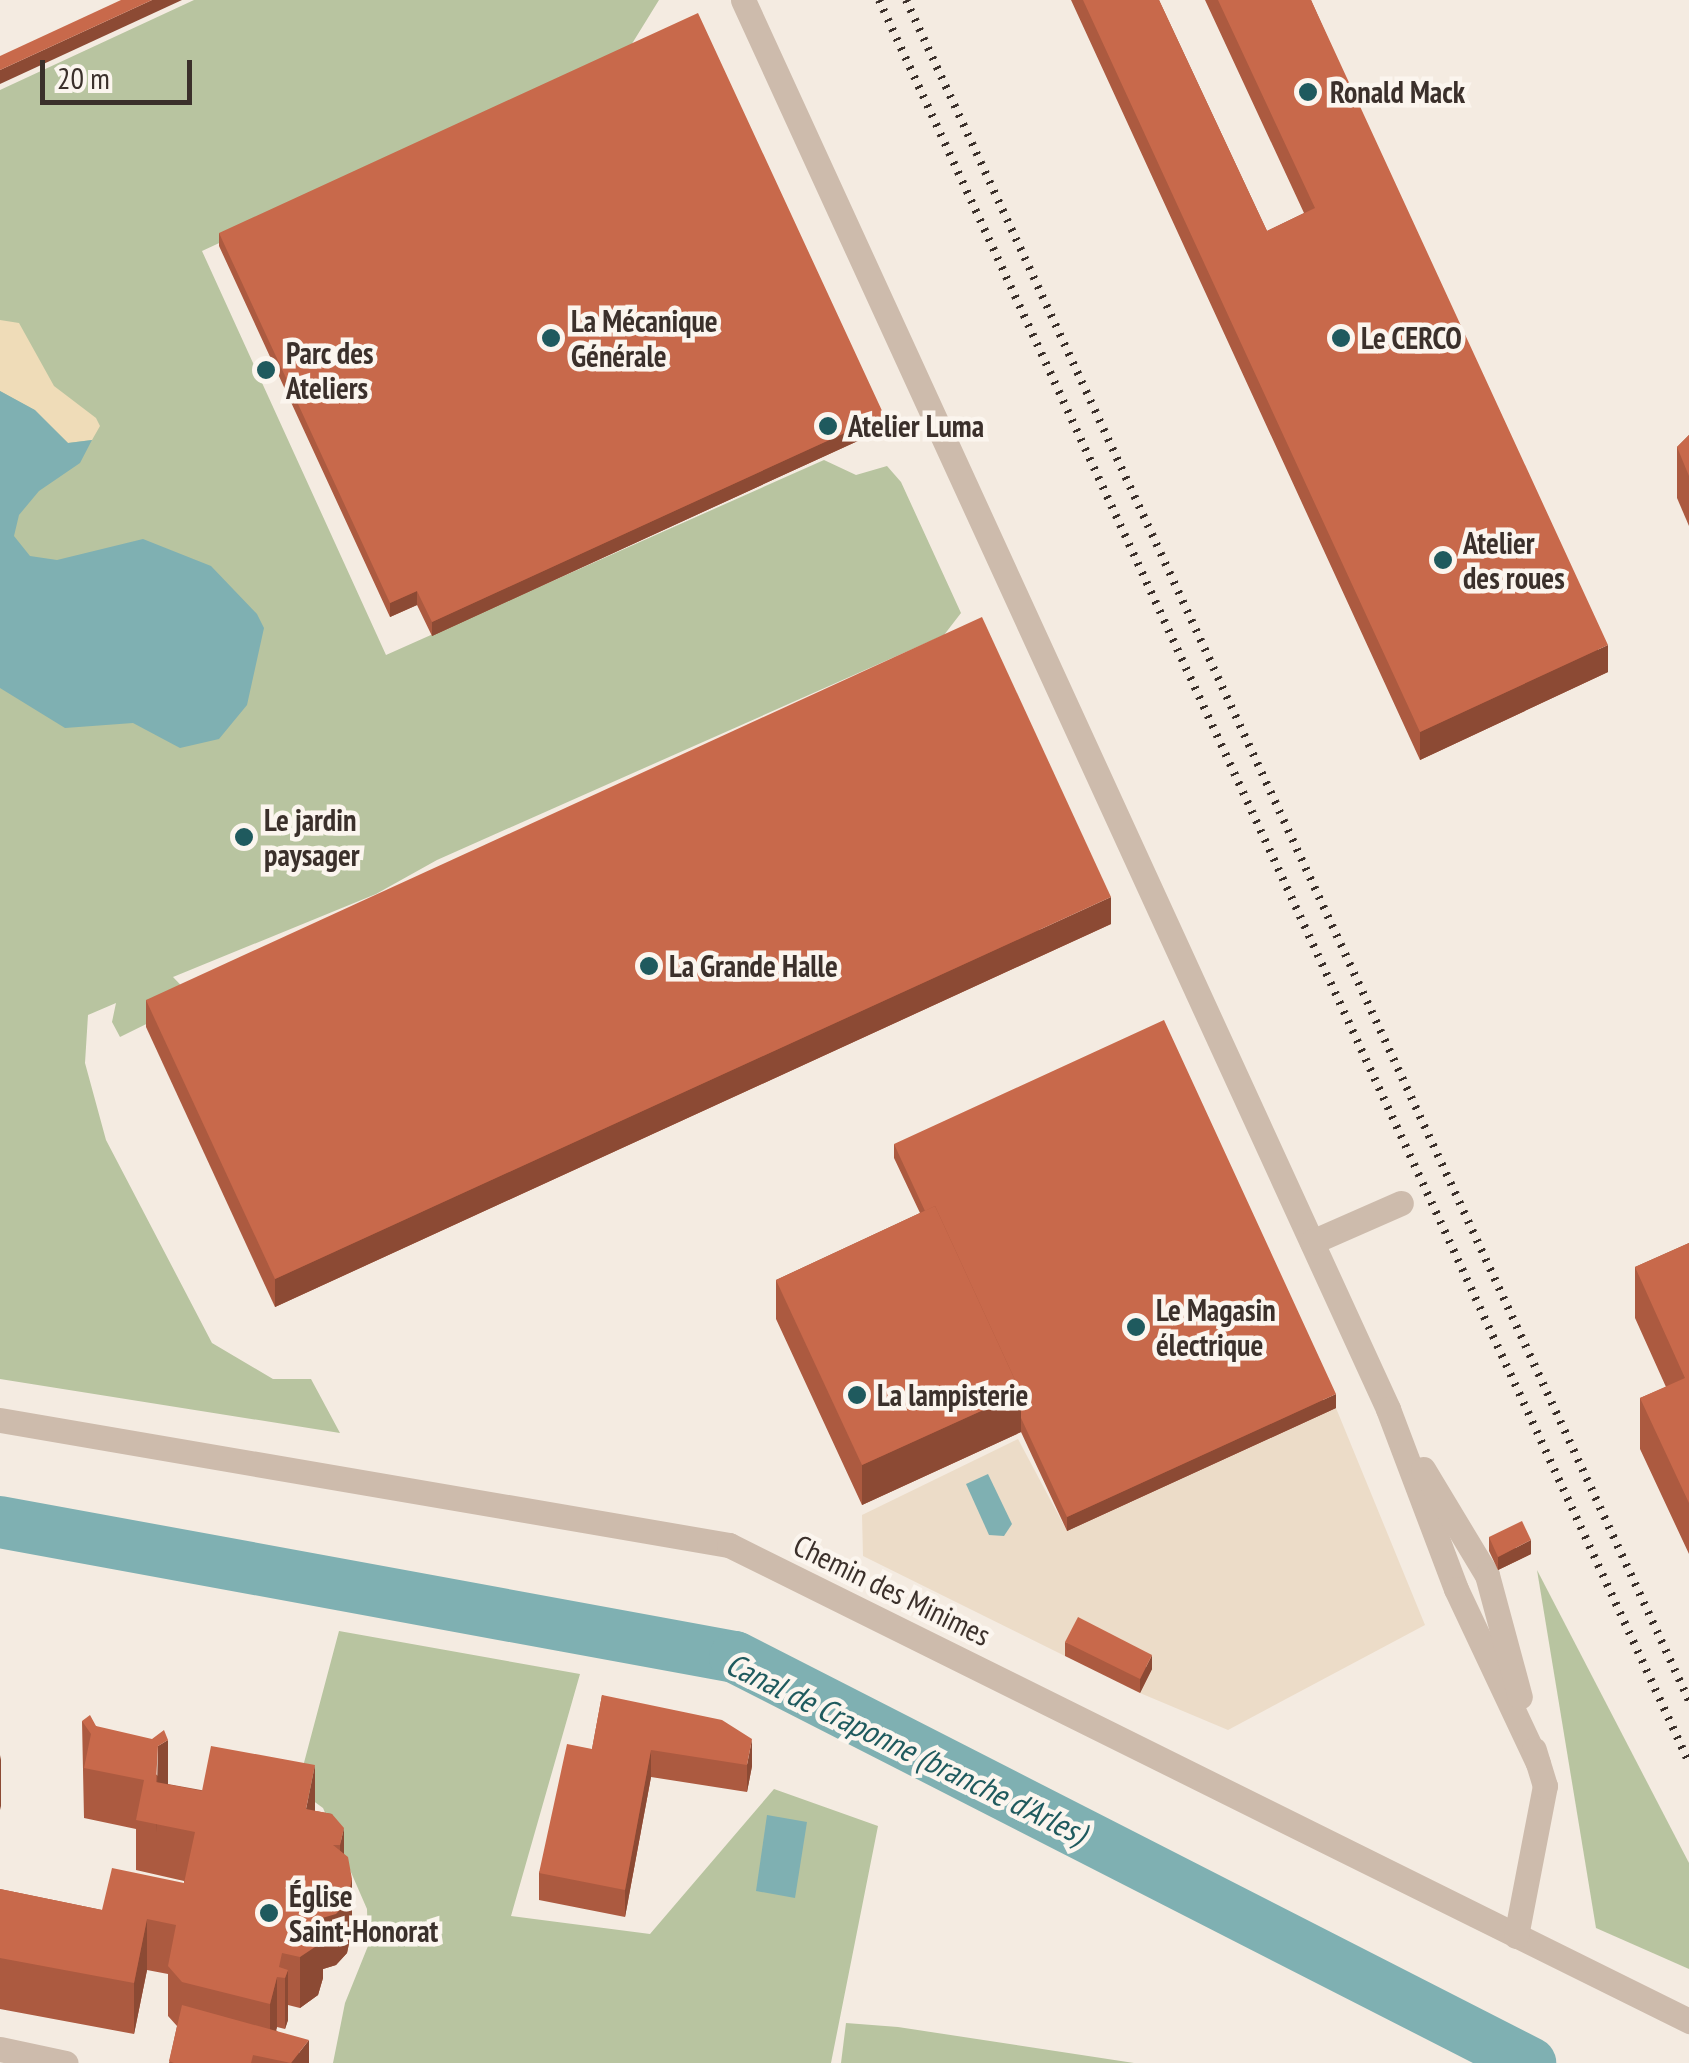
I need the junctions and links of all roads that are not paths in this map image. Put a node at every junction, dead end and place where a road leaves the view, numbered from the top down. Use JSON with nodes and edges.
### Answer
{"nodes":[{"id":1,"x":744,"y":0,"type":"edge"},
{"id":2,"x":1400,"y":1203,"type":"dead end"},
{"id":3,"x":1312,"y":1242,"type":"junction"},
{"id":4,"x":0,"y":1420,"type":"edge"},
{"id":5,"x":1516,"y":1936,"type":"junction"},
{"id":6,"x":1689,"y":2021,"type":"edge"},
{"id":7,"x":0,"y":2049,"type":"edge"},
{"id":8,"x":66,"y":2063,"type":"edge"}],
"edges":[{"from":1,"to":3,"type":"street"},
{"from":2,"to":3,"type":"street"},
{"from":3,"to":5,"type":"street"},
{"from":4,"to":5,"type":"street","name":"Chemin des Minimes"},
{"from":5,"to":6,"type":"street","name":"Chemin des Minimes"},
{"from":7,"to":8,"type":"street"}]}
